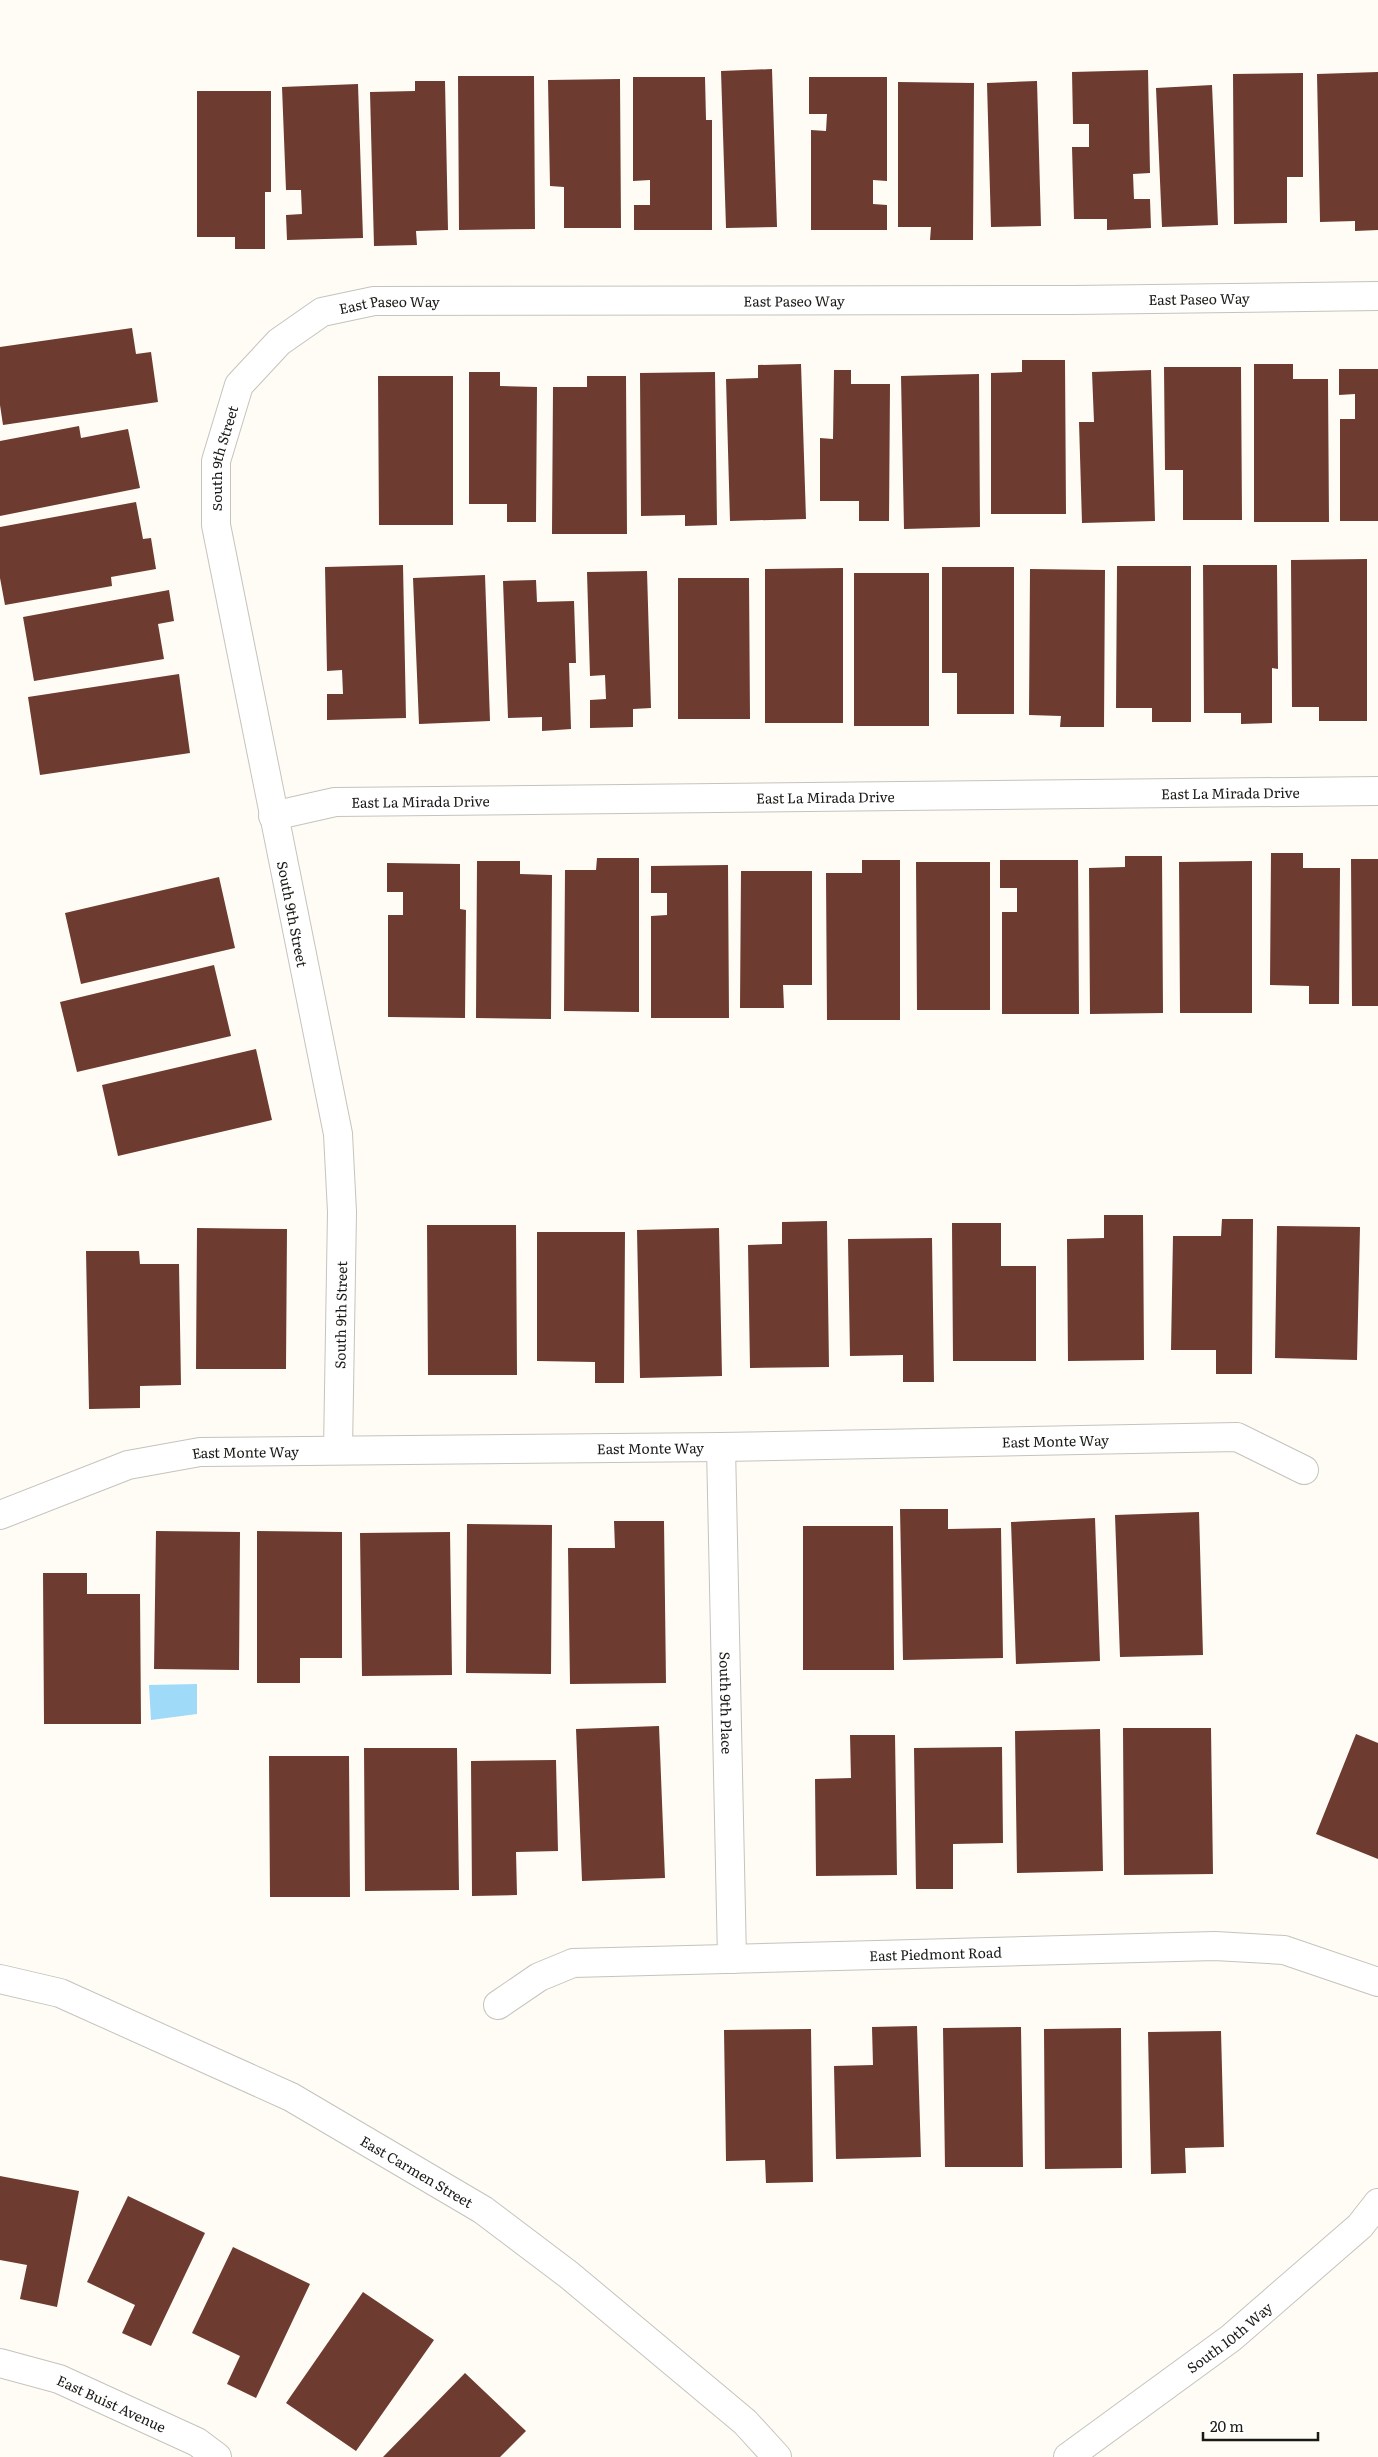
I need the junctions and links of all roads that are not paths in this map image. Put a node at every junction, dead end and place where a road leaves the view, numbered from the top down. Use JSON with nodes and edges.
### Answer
{"nodes":[{"id":1,"x":1378,"y":296,"type":"edge"},
{"id":2,"x":239,"y":385,"type":"joint"},
{"id":3,"x":1378,"y":791,"type":"edge"},
{"id":4,"x":273,"y":816,"type":"junction"},
{"id":5,"x":721,"y":1448,"type":"junction"},
{"id":6,"x":338,"y":1450,"type":"junction"},
{"id":7,"x":1304,"y":1470,"type":"dead end"},
{"id":8,"x":0,"y":1515,"type":"edge"},
{"id":9,"x":732,"y":1959,"type":"junction"},
{"id":10,"x":0,"y":1979,"type":"edge"},
{"id":11,"x":1378,"y":1982,"type":"edge"},
{"id":12,"x":498,"y":2005,"type":"dead end"},
{"id":13,"x":1378,"y":2202,"type":"edge"},
{"id":14,"x":0,"y":2363,"type":"edge"},
{"id":15,"x":217,"y":2457,"type":"edge"},
{"id":16,"x":777,"y":2457,"type":"edge"},
{"id":17,"x":1068,"y":2457,"type":"edge"}],
"edges":[{"from":1,"to":2,"type":"street","name":"East Paseo Way"},
{"from":2,"to":4,"type":"street","name":"South 9th Street"},
{"from":3,"to":4,"type":"street","name":"East La Mirada Drive"},
{"from":4,"to":6,"type":"street","name":"South 9th Street"},
{"from":5,"to":6,"type":"street","name":"East Monte Way"},
{"from":5,"to":7,"type":"street","name":"East Monte Way"},
{"from":5,"to":9,"type":"street","name":"South 9th Place"},
{"from":6,"to":8,"type":"street","name":"East Monte Way"},
{"from":9,"to":11,"type":"street","name":"East Piedmont Road"},
{"from":9,"to":12,"type":"street","name":"East Piedmont Road"},
{"from":10,"to":16,"type":"street","name":"East Carmen Street"},
{"from":13,"to":17,"type":"street","name":"South 10th Way"},
{"from":14,"to":15,"type":"street","name":"East Buist Avenue"}]}
